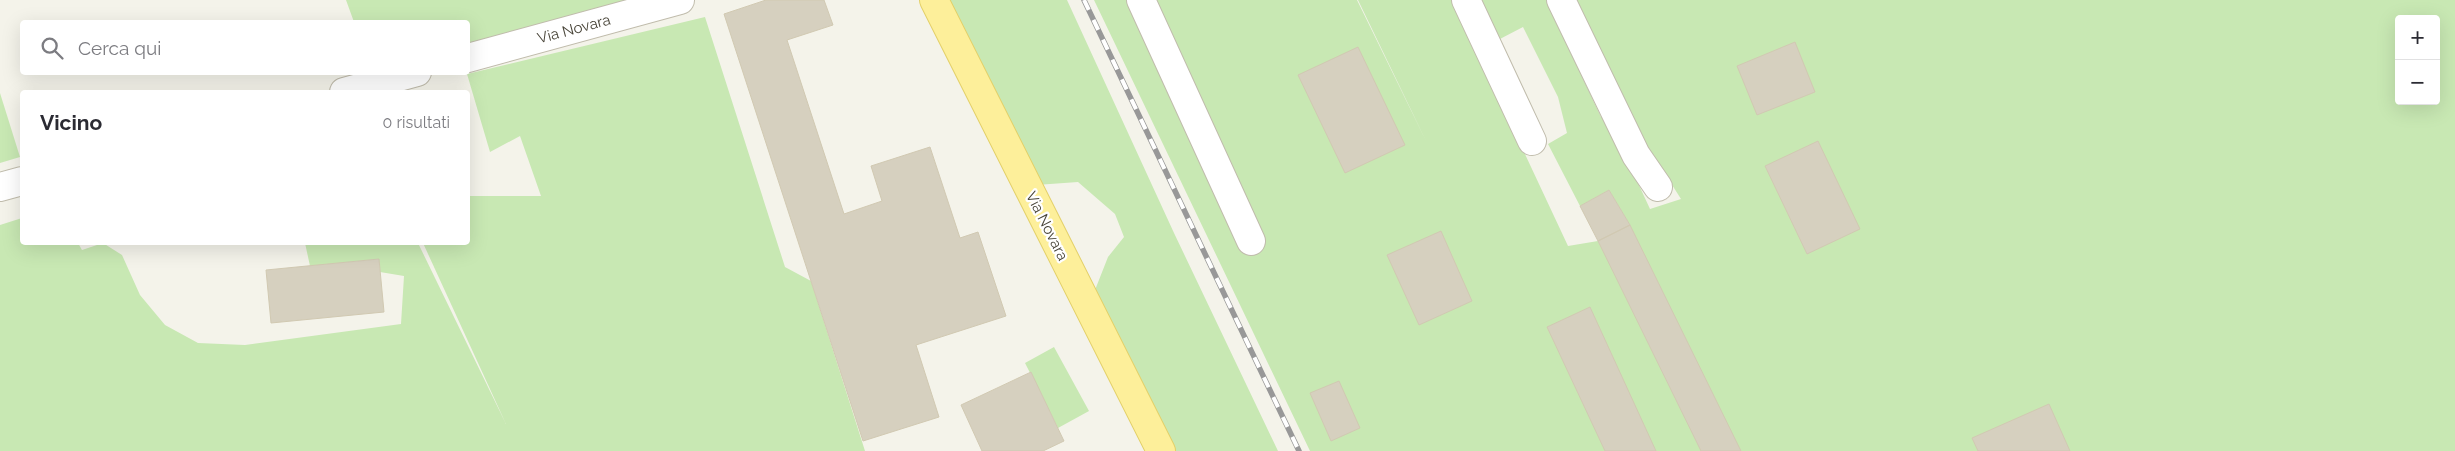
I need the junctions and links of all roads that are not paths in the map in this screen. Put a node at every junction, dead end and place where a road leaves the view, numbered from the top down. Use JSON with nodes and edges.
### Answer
{"nodes":[{"id":1,"x":680,"y":0,"type":"edge"},
{"id":2,"x":934,"y":0,"type":"edge"},
{"id":3,"x":1141,"y":0,"type":"edge"},
{"id":4,"x":1466,"y":0,"type":"edge"},
{"id":5,"x":1562,"y":0,"type":"edge"},
{"id":6,"x":470,"y":57,"type":"edge"},
{"id":7,"x":405,"y":75,"type":"edge"},
{"id":8,"x":351,"y":90,"type":"edge"},
{"id":9,"x":1532,"y":141,"type":"dead end"},
{"id":10,"x":20,"y":182,"type":"edge"},
{"id":11,"x":0,"y":187,"type":"edge"},
{"id":12,"x":1658,"y":187,"type":"dead end"},
{"id":13,"x":1251,"y":241,"type":"dead end"},
{"id":14,"x":1161,"y":451,"type":"edge"}],
"edges":[{"from":1,"to":6,"type":"street","name":"Via Novara"},
{"from":2,"to":14,"type":"main road","name":"Via Novara"},
{"from":3,"to":13,"type":"street"},
{"from":4,"to":9,"type":"street"},
{"from":5,"to":12,"type":"street"},
{"from":7,"to":8,"type":"street"},
{"from":10,"to":11,"type":"street"}]}
